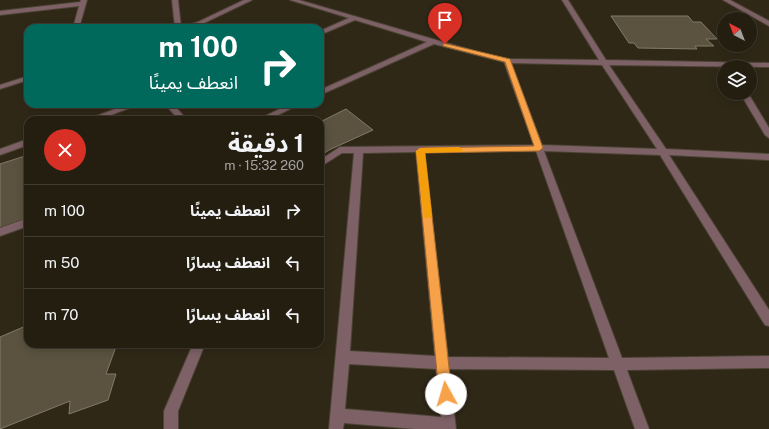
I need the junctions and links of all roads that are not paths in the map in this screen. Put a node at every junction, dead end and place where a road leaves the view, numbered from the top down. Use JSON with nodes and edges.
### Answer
{"nodes":[{"id":1,"x":175,"y":0,"type":"edge"},
{"id":2,"x":249,"y":0,"type":"edge"},
{"id":3,"x":293,"y":0,"type":"edge"},
{"id":4,"x":565,"y":0,"type":"edge"},
{"id":5,"x":726,"y":0,"type":"edge"},
{"id":6,"x":83,"y":2,"type":"edge"},
{"id":7,"x":0,"y":13,"type":"edge"},
{"id":8,"x":355,"y":18,"type":"junction"},
{"id":9,"x":77,"y":24,"type":"edge"},
{"id":10,"x":178,"y":24,"type":"edge"},
{"id":11,"x":197,"y":24,"type":"edge"},
{"id":12,"x":769,"y":24,"type":"edge"},
{"id":13,"x":324,"y":31,"type":"edge"},
{"id":14,"x":434,"y":41,"type":"junction"},
{"id":15,"x":507,"y":61,"type":"junction"},
{"id":16,"x":604,"y":63,"type":"junction"},
{"id":17,"x":757,"y":65,"type":"edge"},
{"id":18,"x":769,"y":65,"type":"edge"},
{"id":19,"x":717,"y":66,"type":"edge"},
{"id":20,"x":24,"y":79,"type":"edge"},
{"id":21,"x":0,"y":87,"type":"edge"},
{"id":22,"x":324,"y":91,"type":"edge"},
{"id":23,"x":748,"y":100,"type":"edge"},
{"id":24,"x":124,"y":108,"type":"edge"},
{"id":25,"x":172,"y":108,"type":"edge"},
{"id":26,"x":287,"y":108,"type":"edge"},
{"id":27,"x":102,"y":116,"type":"edge"},
{"id":28,"x":180,"y":116,"type":"edge"},
{"id":29,"x":270,"y":116,"type":"edge"},
{"id":30,"x":769,"y":135,"type":"edge"},
{"id":31,"x":24,"y":143,"type":"edge"},
{"id":32,"x":539,"y":148,"type":"junction"},
{"id":33,"x":358,"y":150,"type":"junction"},
{"id":34,"x":420,"y":151,"type":"junction"},
{"id":35,"x":0,"y":152,"type":"edge"},
{"id":36,"x":663,"y":152,"type":"junction"},
{"id":37,"x":769,"y":157,"type":"edge"},
{"id":38,"x":324,"y":161,"type":"edge"},
{"id":39,"x":24,"y":223,"type":"edge"},
{"id":40,"x":0,"y":232,"type":"edge"},
{"id":41,"x":769,"y":321,"type":"edge"},
{"id":42,"x":197,"y":348,"type":"edge"},
{"id":43,"x":343,"y":357,"type":"junction"},
{"id":44,"x":769,"y":362,"type":"edge"},
{"id":45,"x":442,"y":363,"type":"junction"},
{"id":46,"x":619,"y":364,"type":"junction"},
{"id":47,"x":338,"y":415,"type":"junction"},
{"id":48,"x":449,"y":427,"type":"edge"},
{"id":49,"x":172,"y":429,"type":"edge"},
{"id":50,"x":336,"y":429,"type":"edge"},
{"id":51,"x":642,"y":429,"type":"edge"}],
"edges":[{"from":1,"to":10,"type":"street"},
{"from":2,"to":11,"type":"street"},
{"from":3,"to":8,"type":"street"},
{"from":4,"to":16,"type":"street"},
{"from":5,"to":12,"type":"street"},
{"from":6,"to":7,"type":"street"},
{"from":6,"to":9,"type":"street"},
{"from":8,"to":13,"type":"street"},
{"from":8,"to":14,"type":"street"},
{"from":14,"to":15,"type":"street"},
{"from":14,"to":22,"type":"street"},
{"from":15,"to":16,"type":"street"},
{"from":15,"to":32,"type":"street"},
{"from":16,"to":19,"type":"street"},
{"from":16,"to":36,"type":"street"},
{"from":17,"to":18,"type":"street"},
{"from":20,"to":21,"type":"street"},
{"from":23,"to":30,"type":"street"},
{"from":24,"to":27,"type":"street"},
{"from":25,"to":28,"type":"street"},
{"from":26,"to":29,"type":"street"},
{"from":31,"to":35,"type":"street"},
{"from":32,"to":34,"type":"street"},
{"from":32,"to":36,"type":"street"},
{"from":32,"to":46,"type":"street"},
{"from":33,"to":34,"type":"street"},
{"from":33,"to":38,"type":"street"},
{"from":33,"to":43,"type":"street"},
{"from":34,"to":45,"type":"street"},
{"from":36,"to":37,"type":"street"},
{"from":36,"to":41,"type":"street"},
{"from":39,"to":40,"type":"street"},
{"from":42,"to":49,"type":"street"},
{"from":43,"to":45,"type":"street"},
{"from":43,"to":47,"type":"street"},
{"from":44,"to":46,"type":"street"},
{"from":45,"to":46,"type":"street"},
{"from":45,"to":48,"type":"street"},
{"from":46,"to":51,"type":"street"},
{"from":47,"to":48,"type":"street"},
{"from":47,"to":50,"type":"street"}]}
